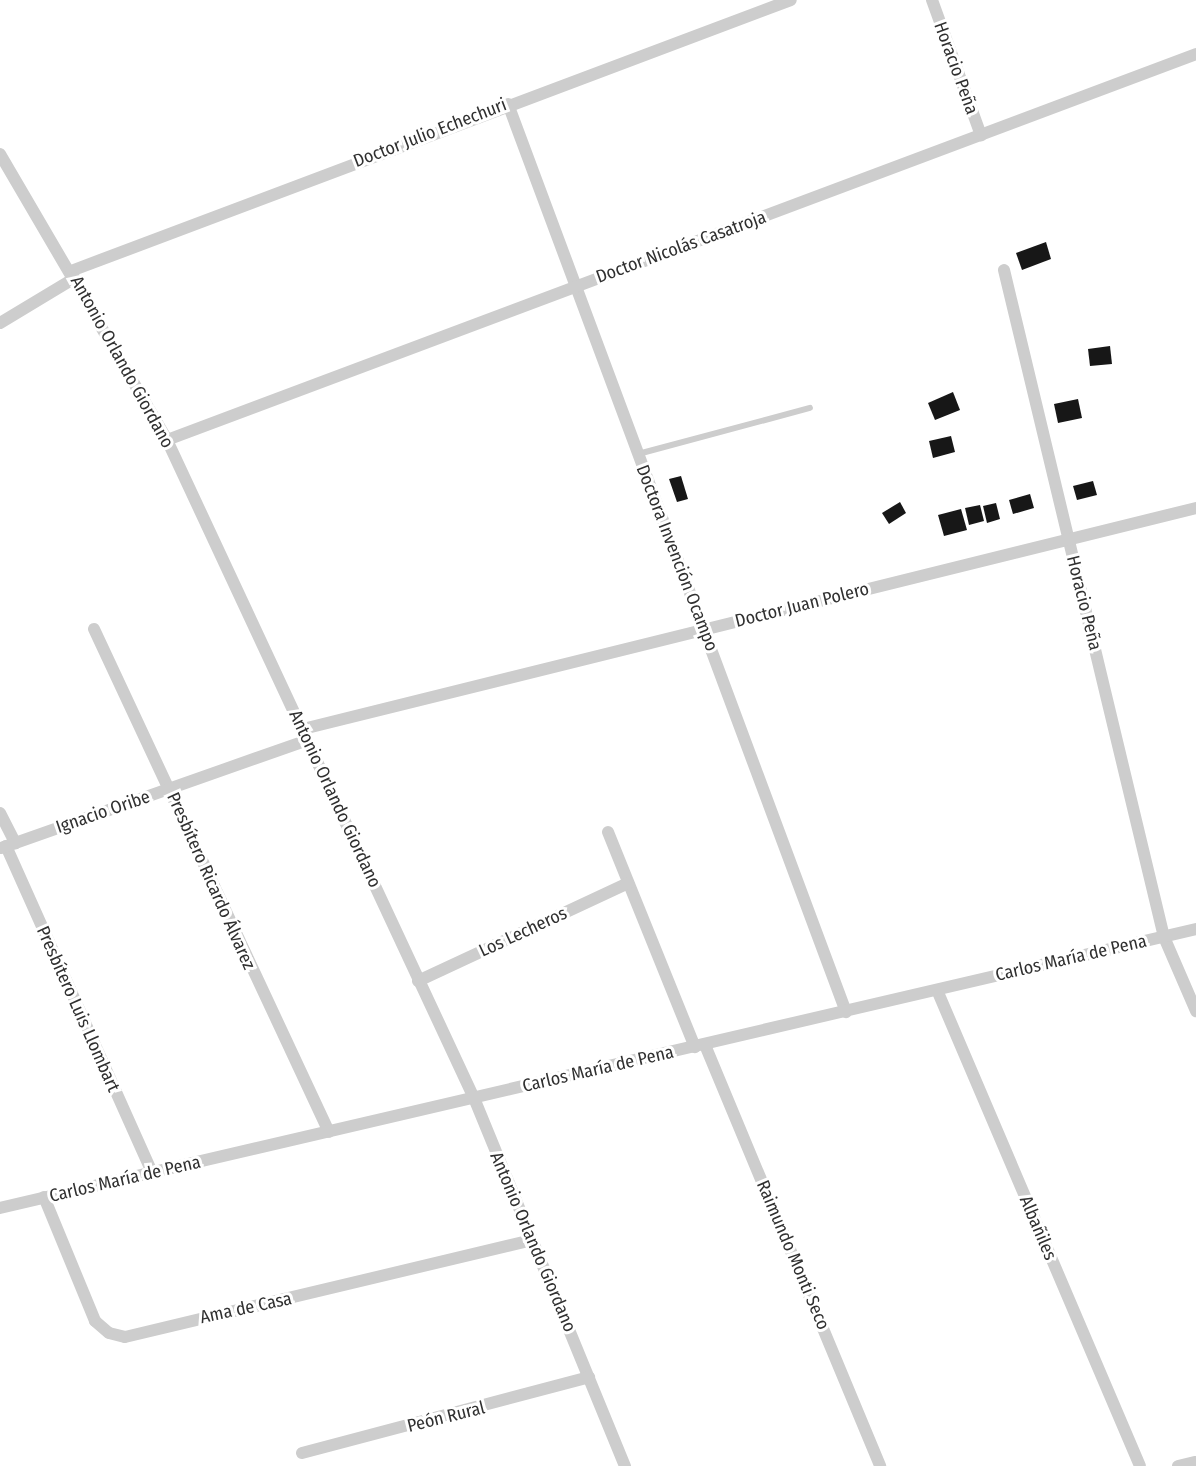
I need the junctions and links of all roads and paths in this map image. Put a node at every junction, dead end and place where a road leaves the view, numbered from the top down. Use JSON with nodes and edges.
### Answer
{"nodes":[{"id":1,"x":791,"y":0,"type":"edge"},
{"id":2,"x":932,"y":0,"type":"edge"},
{"id":3,"x":1196,"y":54,"type":"edge"},
{"id":4,"x":508,"y":104,"type":"junction"},
{"id":5,"x":981,"y":135,"type":"junction"},
{"id":6,"x":0,"y":154,"type":"edge"},
{"id":7,"x":1005,"y":270,"type":"dead end"},
{"id":8,"x":73,"y":274,"type":"junction"},
{"id":9,"x":576,"y":286,"type":"junction"},
{"id":10,"x":0,"y":323,"type":"edge"},
{"id":11,"x":810,"y":408,"type":"dead end"},
{"id":12,"x":167,"y":440,"type":"junction"},
{"id":13,"x":637,"y":454,"type":"junction"},
{"id":14,"x":1196,"y":508,"type":"edge"},
{"id":15,"x":1069,"y":541,"type":"junction"},
{"id":16,"x":94,"y":629,"type":"dead end"},
{"id":17,"x":704,"y":629,"type":"junction"},
{"id":18,"x":306,"y":734,"type":"junction"},
{"id":19,"x":171,"y":789,"type":"junction"},
{"id":20,"x":0,"y":813,"type":"edge"},
{"id":21,"x":608,"y":832,"type":"dead end"},
{"id":22,"x":7,"y":846,"type":"edge"},
{"id":23,"x":628,"y":883,"type":"junction"},
{"id":24,"x":1196,"y":929,"type":"edge"},
{"id":25,"x":1164,"y":937,"type":"junction"},
{"id":26,"x":418,"y":981,"type":"junction"},
{"id":27,"x":937,"y":990,"type":"junction"},
{"id":28,"x":1196,"y":1011,"type":"edge"},
{"id":29,"x":846,"y":1012,"type":"junction"},
{"id":30,"x":700,"y":1046,"type":"junction"},
{"id":31,"x":474,"y":1098,"type":"junction"},
{"id":32,"x":329,"y":1132,"type":"junction"},
{"id":33,"x":152,"y":1172,"type":"junction"},
{"id":34,"x":44,"y":1197,"type":"junction"},
{"id":35,"x":0,"y":1207,"type":"edge"},
{"id":36,"x":531,"y":1240,"type":"junction"},
{"id":37,"x":589,"y":1377,"type":"junction"},
{"id":38,"x":303,"y":1453,"type":"dead end"},
{"id":39,"x":1196,"y":1462,"type":"edge"},
{"id":40,"x":625,"y":1466,"type":"edge"},
{"id":41,"x":880,"y":1466,"type":"edge"},
{"id":42,"x":1140,"y":1466,"type":"edge"},
{"id":43,"x":1178,"y":1466,"type":"edge"}],
"edges":[{"from":1,"to":4,"type":"street","name":"Doctor Julio Echechuri"},
{"from":2,"to":5,"type":"street","name":"Horacio Peña"},
{"from":3,"to":5,"type":"street","name":"Doctor Nicolás Casatroja"},
{"from":4,"to":8,"type":"street","name":"Doctor Julio Echechuri"},
{"from":4,"to":9,"type":"street","name":"Doctora Invención Ocampo"},
{"from":5,"to":9,"type":"street","name":"Doctor Nicolás Casatroja"},
{"from":6,"to":8,"type":"street","name":"Antonio Orlando Giordano"},
{"from":7,"to":15,"type":"street","name":"Horacio Peña"},
{"from":8,"to":10,"type":"street","name":"Doctor Julio Echechuri"},
{"from":8,"to":12,"type":"street","name":"Antonio Orlando Giordano"},
{"from":9,"to":12,"type":"street","name":"Doctor Nicolás Casatroja"},
{"from":9,"to":13,"type":"street","name":"Doctora Invención Ocampo"},
{"from":11,"to":13,"type":"lane"},
{"from":12,"to":18,"type":"street","name":"Antonio Orlando Giordano"},
{"from":13,"to":17,"type":"street","name":"Doctora Invención Ocampo"},
{"from":14,"to":15,"type":"street","name":"Doctor Juan Polero"},
{"from":15,"to":17,"type":"street","name":"Doctor Juan Polero"},
{"from":15,"to":25,"type":"street","name":"Horacio Peña"},
{"from":16,"to":19,"type":"street","name":"Presbítero Ricardo Álvarez"},
{"from":17,"to":18,"type":"street","name":"Doctor Juan Polero"},
{"from":17,"to":29,"type":"street","name":"Doctora Invención Ocampo"},
{"from":18,"to":19,"type":"street","name":"Ignacio Oribe"},
{"from":18,"to":26,"type":"street","name":"Antonio Orlando Giordano"},
{"from":19,"to":22,"type":"street","name":"Ignacio Oribe"},
{"from":19,"to":32,"type":"street","name":"Presbítero Ricardo Álvarez"},
{"from":20,"to":22,"type":"street","name":"Presbítero Luis Llombart"},
{"from":21,"to":23,"type":"street","name":"Raimundo Monti Seco"},
{"from":22,"to":33,"type":"street","name":"Presbítero Luis Llombart"},
{"from":23,"to":26,"type":"street","name":"Los Lecheros"},
{"from":23,"to":30,"type":"street","name":"Raimundo Monti Seco"},
{"from":24,"to":25,"type":"street","name":"Carlos María de Pena"},
{"from":25,"to":27,"type":"street","name":"Carlos María de Pena"},
{"from":25,"to":28,"type":"street","name":"Horacio Peña"},
{"from":26,"to":31,"type":"street","name":"Antonio Orlando Giordano"},
{"from":27,"to":29,"type":"street","name":"Carlos María de Pena"},
{"from":27,"to":42,"type":"street","name":"Albañiles"},
{"from":29,"to":30,"type":"street","name":"Carlos María de Pena"},
{"from":30,"to":31,"type":"street","name":"Carlos María de Pena"},
{"from":30,"to":41,"type":"street","name":"Raimundo Monti Seco"},
{"from":31,"to":32,"type":"street","name":"Carlos María de Pena"},
{"from":31,"to":36,"type":"street","name":"Antonio Orlando Giordano"},
{"from":32,"to":33,"type":"street","name":"Carlos María de Pena"},
{"from":33,"to":34,"type":"street","name":"Carlos María de Pena"},
{"from":34,"to":35,"type":"street","name":"Carlos María de Pena"},
{"from":34,"to":36,"type":"street","name":"Ama de Casa"},
{"from":36,"to":37,"type":"street","name":"Antonio Orlando Giordano"},
{"from":37,"to":38,"type":"street","name":"Peón Rural"},
{"from":37,"to":40,"type":"street","name":"Antonio Orlando Giordano"},
{"from":39,"to":43,"type":"street"}]}
